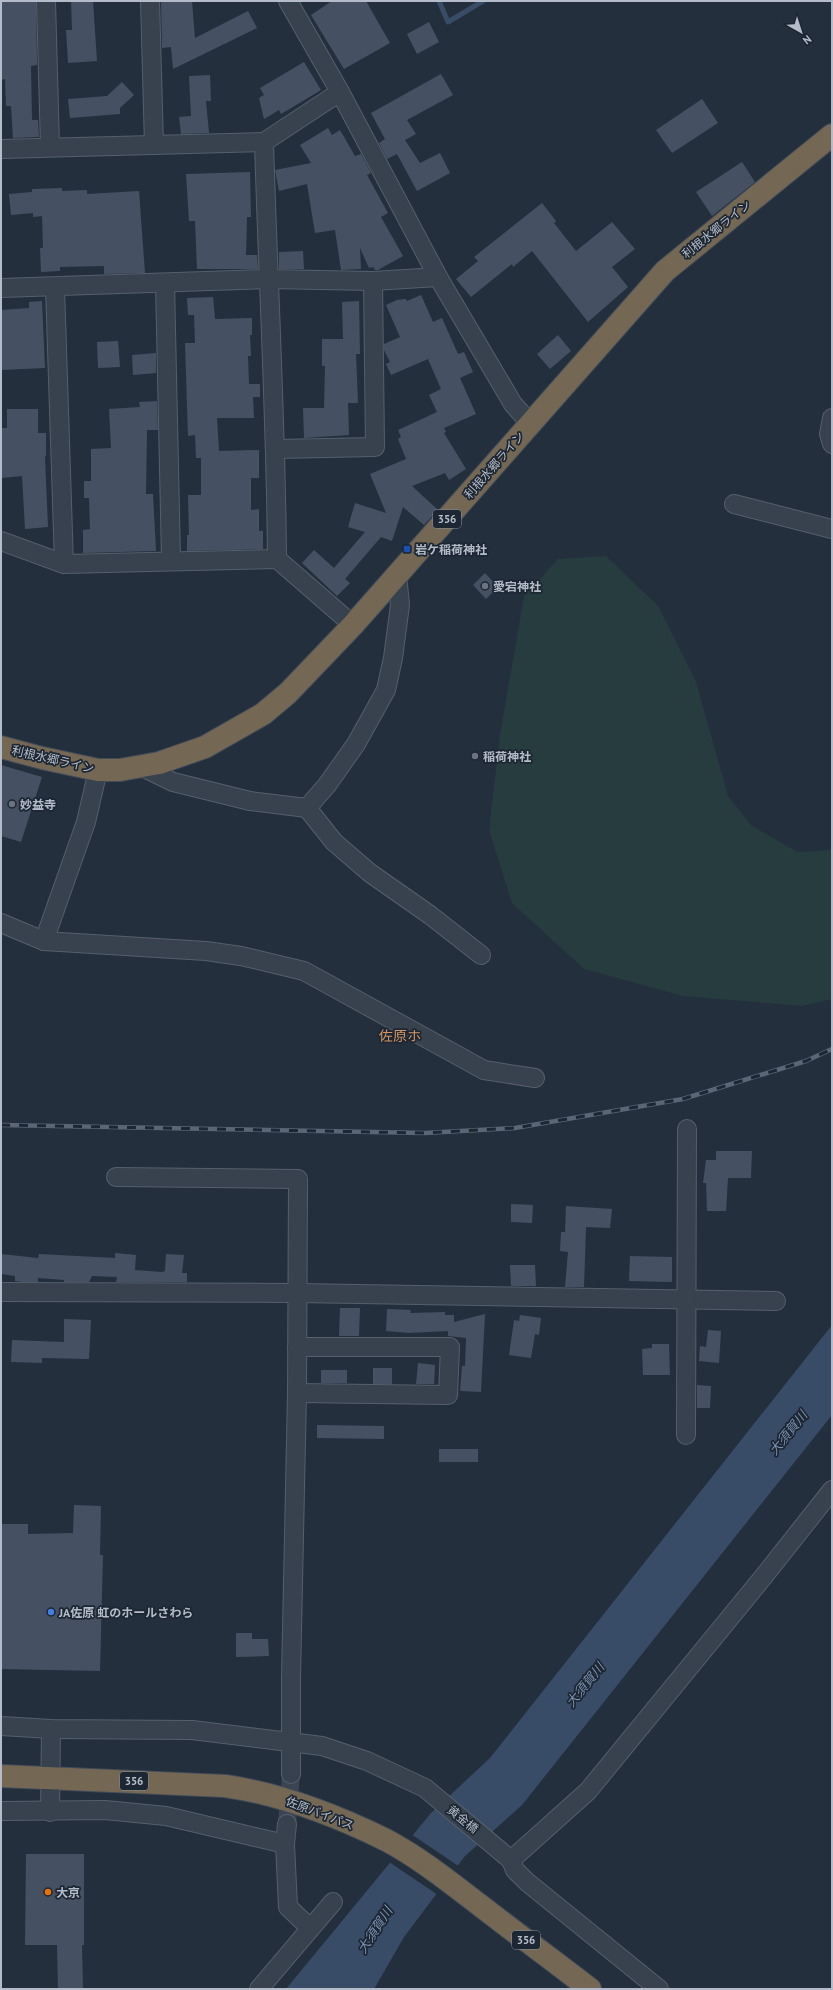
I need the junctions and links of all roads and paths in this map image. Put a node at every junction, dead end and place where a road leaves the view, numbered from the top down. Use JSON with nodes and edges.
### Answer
{"nodes":[{"id":1,"x":46,"y":1,"type":"edge"},
{"id":2,"x":150,"y":1,"type":"edge"},
{"id":3,"x":288,"y":1,"type":"edge"},
{"id":4,"x":340,"y":92,"type":"junction"},
{"id":5,"x":832,"y":135,"type":"edge"},
{"id":6,"x":264,"y":142,"type":"junction"},
{"id":7,"x":154,"y":145,"type":"junction"},
{"id":8,"x":50,"y":147,"type":"junction"},
{"id":9,"x":1,"y":149,"type":"edge"},
{"id":10,"x":438,"y":277,"type":"junction"},
{"id":11,"x":267,"y":279,"type":"junction"},
{"id":12,"x":373,"y":281,"type":"junction"},
{"id":13,"x":165,"y":283,"type":"junction"},
{"id":14,"x":55,"y":287,"type":"junction"},
{"id":15,"x":1,"y":288,"type":"edge"},
{"id":16,"x":832,"y":418,"type":"edge"},
{"id":17,"x":530,"y":423,"type":"junction"},
{"id":18,"x":832,"y":444,"type":"edge"},
{"id":19,"x":276,"y":449,"type":"junction"},
{"id":20,"x":734,"y":504,"type":"dead end"},
{"id":21,"x":832,"y":529,"type":"edge"},
{"id":22,"x":1,"y":541,"type":"edge"},
{"id":23,"x":277,"y":559,"type":"junction"},
{"id":24,"x":171,"y":560,"type":"junction"},
{"id":25,"x":64,"y":564,"type":"junction"},
{"id":26,"x":397,"y":575,"type":"junction"},
{"id":27,"x":353,"y":625,"type":"junction"},
{"id":28,"x":1,"y":747,"type":"edge"},
{"id":29,"x":142,"y":768,"type":"junction"},
{"id":30,"x":98,"y":770,"type":"junction"},
{"id":31,"x":307,"y":808,"type":"junction"},
{"id":32,"x":1,"y":923,"type":"edge"},
{"id":33,"x":44,"y":941,"type":"junction"},
{"id":34,"x":481,"y":955,"type":"dead end"},
{"id":35,"x":535,"y":1078,"type":"dead end"},
{"id":36,"x":688,"y":1129,"type":"dead end"},
{"id":37,"x":116,"y":1177,"type":"dead end"},
{"id":38,"x":1,"y":1292,"type":"edge"},
{"id":39,"x":297,"y":1293,"type":"junction"},
{"id":40,"x":686,"y":1299,"type":"junction"},
{"id":41,"x":776,"y":1301,"type":"dead end"},
{"id":42,"x":297,"y":1347,"type":"junction"},
{"id":43,"x":297,"y":1393,"type":"junction"},
{"id":44,"x":686,"y":1435,"type":"dead end"},
{"id":45,"x":832,"y":1490,"type":"edge"},
{"id":46,"x":1,"y":1726,"type":"edge"},
{"id":47,"x":51,"y":1729,"type":"junction"},
{"id":48,"x":292,"y":1742,"type":"junction"},
{"id":49,"x":291,"y":1774,"type":"tunnel mouth"},
{"id":50,"x":1,"y":1776,"type":"edge"},
{"id":51,"x":51,"y":1779,"type":"junction"},
{"id":52,"x":1,"y":1811,"type":"edge"},
{"id":53,"x":50,"y":1812,"type":"junction"},
{"id":54,"x":287,"y":1824,"type":"tunnel mouth"},
{"id":55,"x":285,"y":1844,"type":"junction"},
{"id":56,"x":506,"y":1855,"type":"junction"},
{"id":57,"x":333,"y":1902,"type":"dead end"},
{"id":58,"x":310,"y":1928,"type":"junction"},
{"id":59,"x":259,"y":1989,"type":"edge"},
{"id":60,"x":590,"y":1989,"type":"edge"},
{"id":61,"x":659,"y":1989,"type":"edge"}],
"edges":[{"from":1,"to":8,"type":"street"},
{"from":2,"to":7,"type":"street"},
{"from":3,"to":4,"type":"street"},
{"from":4,"to":6,"type":"street"},
{"from":4,"to":10,"type":"street"},
{"from":5,"to":17,"type":"highway","name":"利根水郷ライン","number":"356"},
{"from":6,"to":7,"type":"street"},
{"from":6,"to":11,"type":"street"},
{"from":7,"to":8,"type":"street"},
{"from":8,"to":9,"type":"street"},
{"from":10,"to":12,"type":"street"},
{"from":10,"to":17,"type":"street"},
{"from":11,"to":12,"type":"street"},
{"from":11,"to":13,"type":"street"},
{"from":11,"to":19,"type":"street"},
{"from":12,"to":19,"type":"street"},
{"from":13,"to":14,"type":"street"},
{"from":13,"to":24,"type":"street"},
{"from":14,"to":15,"type":"street"},
{"from":14,"to":25,"type":"street"},
{"from":16,"to":18,"type":"street"},
{"from":17,"to":26,"type":"highway","name":"利根水郷ライン","number":"356"},
{"from":19,"to":23,"type":"street"},
{"from":20,"to":21,"type":"street"},
{"from":22,"to":25,"type":"street"},
{"from":23,"to":24,"type":"street"},
{"from":23,"to":27,"type":"street"},
{"from":24,"to":25,"type":"street"},
{"from":26,"to":27,"type":"highway","name":"利根水郷ライン","number":"356"},
{"from":26,"to":31,"type":"street"},
{"from":27,"to":29,"type":"highway","name":"利根水郷ライン","number":"356"},
{"from":28,"to":30,"type":"highway","name":"利根水郷ライン","number":"356"},
{"from":29,"to":30,"type":"highway","name":"利根水郷ライン","number":"356"},
{"from":29,"to":31,"type":"street"},
{"from":30,"to":33,"type":"street"},
{"from":31,"to":34,"type":"street"},
{"from":32,"to":33,"type":"street"},
{"from":33,"to":35,"type":"street"},
{"from":36,"to":40,"type":"street"},
{"from":37,"to":39,"type":"street"},
{"from":38,"to":39,"type":"street"},
{"from":39,"to":40,"type":"street"},
{"from":39,"to":42,"type":"street"},
{"from":40,"to":41,"type":"street"},
{"from":40,"to":44,"type":"street"},
{"from":42,"to":43,"type":"street"},
{"from":42,"to":43,"type":"street"},
{"from":43,"to":48,"type":"street"},
{"from":45,"to":56,"type":"street"},
{"from":46,"to":47,"type":"street","name":"黄金橋"},
{"from":47,"to":48,"type":"street","name":"黄金橋"},
{"from":47,"to":51,"type":"street"},
{"from":48,"to":49,"type":"street"},
{"from":48,"to":56,"type":"street","name":"黄金橋"},
{"from":50,"to":51,"type":"highway","name":"佐原バイパス","number":"356"},
{"from":51,"to":53,"type":"street"},
{"from":51,"to":60,"type":"highway","name":"佐原バイパス","number":"356"},
{"from":52,"to":53,"type":"street"},
{"from":53,"to":55,"type":"street"},
{"from":54,"to":55,"type":"street"},
{"from":55,"to":58,"type":"street"},
{"from":56,"to":61,"type":"street","name":"黄金橋"},
{"from":57,"to":58,"type":"street"},
{"from":58,"to":59,"type":"street"}]}
